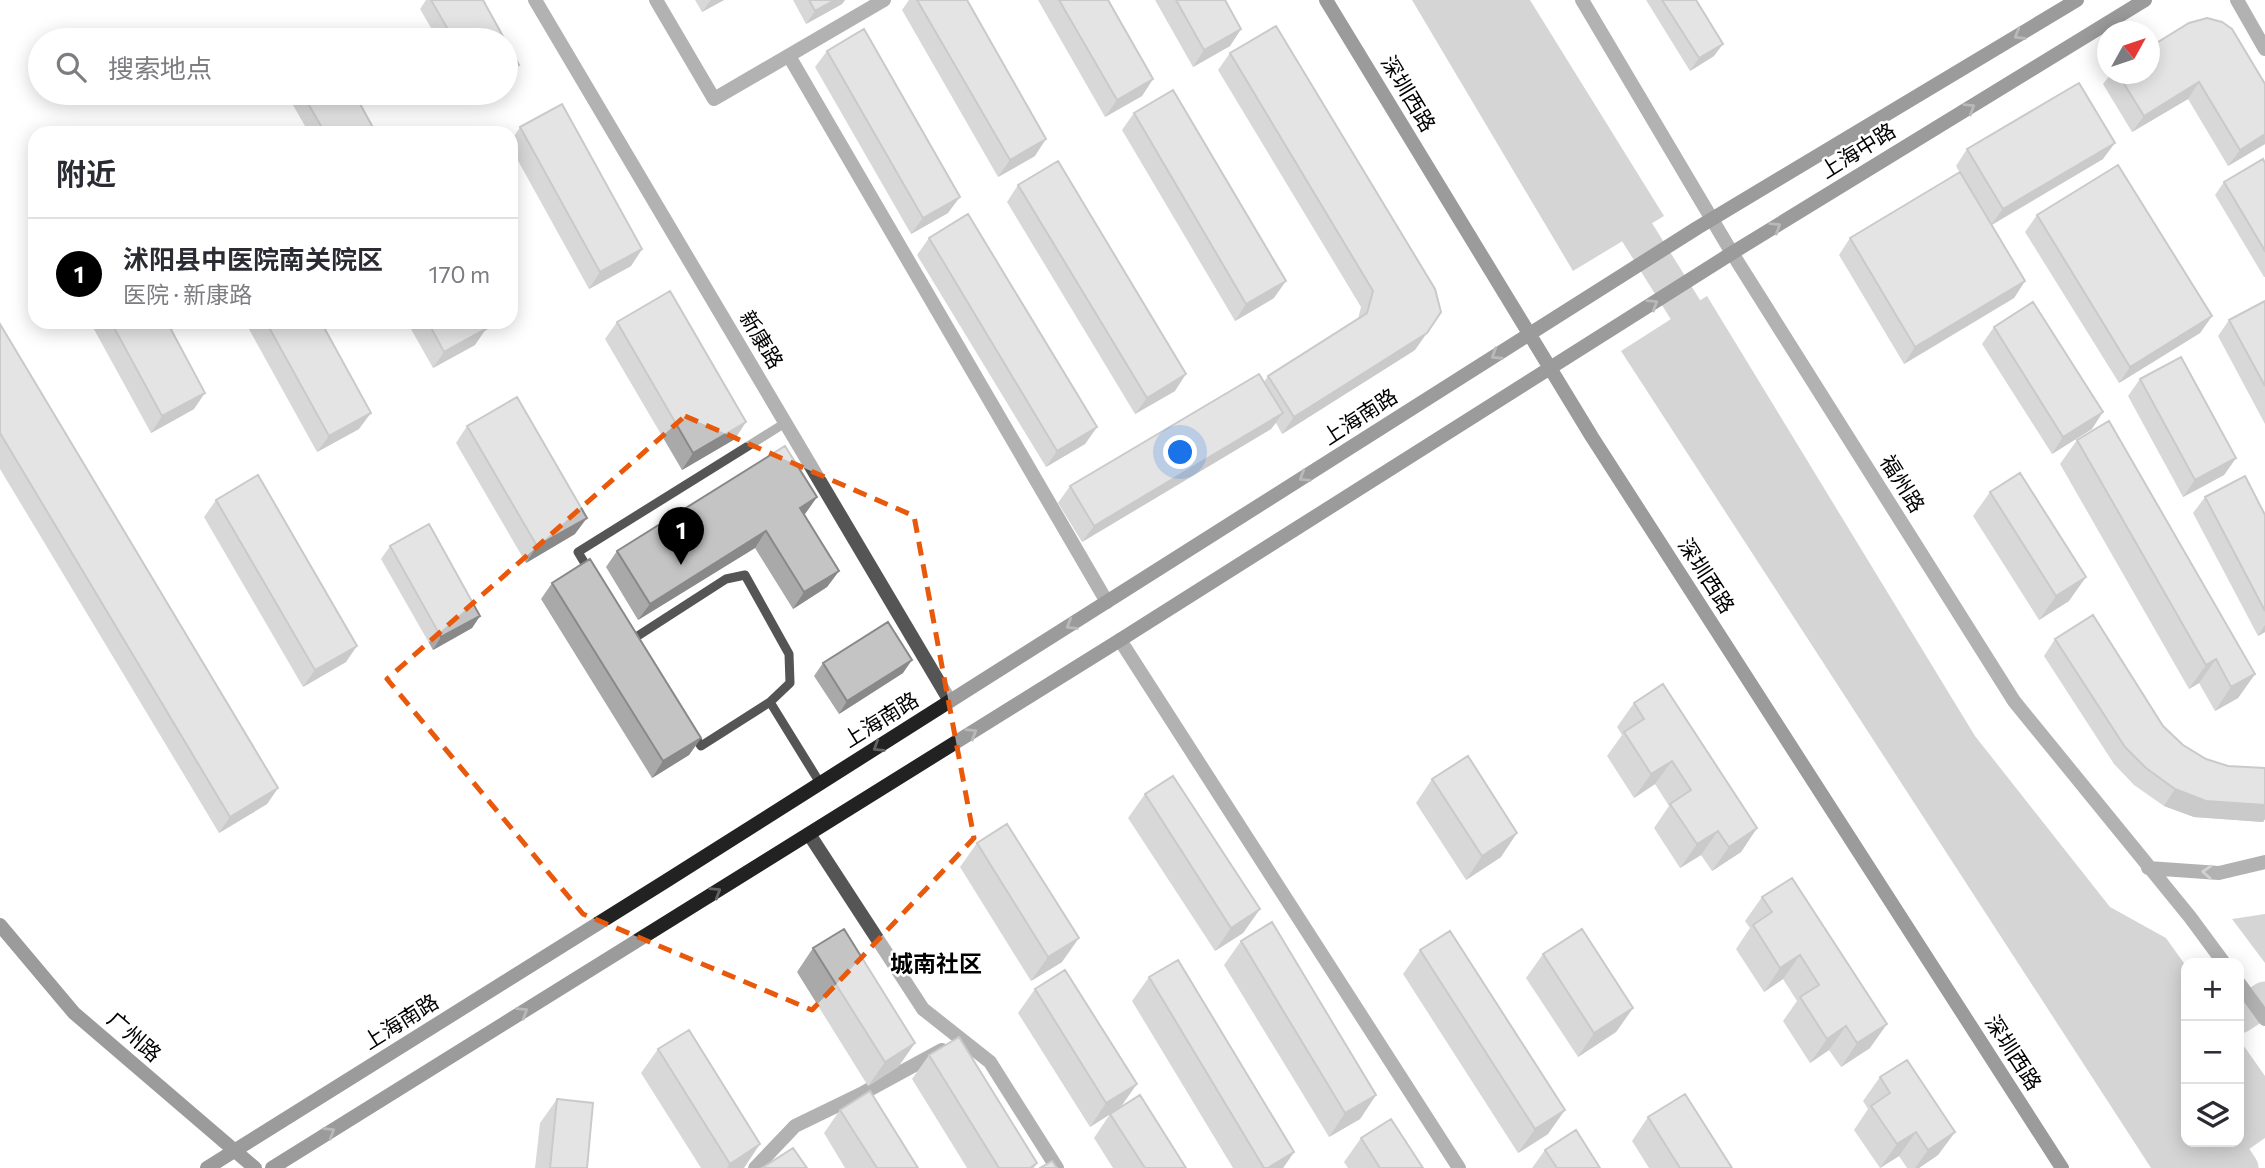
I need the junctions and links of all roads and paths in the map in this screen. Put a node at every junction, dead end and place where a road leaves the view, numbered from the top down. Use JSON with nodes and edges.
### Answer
{"nodes":[{"id":1,"x":535,"y":0,"type":"edge"},
{"id":2,"x":656,"y":0,"type":"edge"},
{"id":3,"x":884,"y":0,"type":"edge"},
{"id":4,"x":1326,"y":0,"type":"edge"},
{"id":5,"x":1582,"y":0,"type":"edge"},
{"id":6,"x":2077,"y":0,"type":"edge"},
{"id":7,"x":2145,"y":0,"type":"edge"},
{"id":8,"x":2237,"y":0,"type":"edge"},
{"id":9,"x":2265,"y":49,"type":"edge"},
{"id":10,"x":789,"y":56,"type":"junction"},
{"id":11,"x":1712,"y":219,"type":"junction"},
{"id":12,"x":1732,"y":253,"type":"junction"},
{"id":13,"x":1574,"y":305,"type":"joint"},
{"id":14,"x":1529,"y":333,"type":"junction"},
{"id":15,"x":1550,"y":368,"type":"junction"},
{"id":16,"x":785,"y":423,"type":"junction"},
{"id":17,"x":598,"y":585,"type":"edge"},
{"id":18,"x":1107,"y":602,"type":"junction"},
{"id":19,"x":626,"y":628,"type":"edge"},
{"id":20,"x":633,"y":639,"type":"junction"},
{"id":21,"x":1120,"y":640,"type":"junction"},
{"id":22,"x":640,"y":650,"type":"edge"},
{"id":23,"x":950,"y":701,"type":"junction"},
{"id":24,"x":770,"y":702,"type":"junction"},
{"id":25,"x":687,"y":724,"type":"edge"},
{"id":26,"x":820,"y":783,"type":"junction"},
{"id":27,"x":809,"y":834,"type":"junction"},
{"id":28,"x":2265,"y":862,"type":"edge"},
{"id":29,"x":2148,"y":868,"type":"junction"},
{"id":30,"x":0,"y":925,"type":"edge"},
{"id":31,"x":2220,"y":958,"type":"edge"},
{"id":32,"x":2244,"y":990,"type":"edge"},
{"id":33,"x":2265,"y":1019,"type":"edge"},
{"id":34,"x":961,"y":1039,"type":"junction"},
{"id":35,"x":235,"y":1151,"type":"junction"},
{"id":36,"x":207,"y":1168,"type":"edge"},
{"id":37,"x":255,"y":1168,"type":"edge"},
{"id":38,"x":272,"y":1168,"type":"edge"},
{"id":39,"x":755,"y":1168,"type":"edge"},
{"id":40,"x":1057,"y":1168,"type":"edge"},
{"id":41,"x":1459,"y":1168,"type":"edge"},
{"id":42,"x":2062,"y":1168,"type":"edge"}],
"edges":[{"from":1,"to":16,"type":"street","name":"新康路"},
{"from":2,"to":10,"type":"street"},
{"from":3,"to":10,"type":"street"},
{"from":4,"to":14,"type":"main road","name":"深圳西路"},
{"from":5,"to":11,"type":"street","name":"福州路"},
{"from":6,"to":11,"type":"main road","name":"上海中路","one_way":true},
{"from":12,"to":7,"type":"main road","name":"上海中路","one_way":true},
{"from":8,"to":9,"type":"street"},
{"from":10,"to":18,"type":"street"},
{"from":11,"to":12,"type":"street","name":"福州路"},
{"from":11,"to":13,"type":"main road","name":"上海中路"},
{"from":15,"to":12,"type":"main road","name":"上海中路","one_way":true},
{"from":12,"to":29,"type":"street","name":"福州路"},
{"from":13,"to":14,"type":"main road","name":"上海南路"},
{"from":14,"to":15,"type":"main road","name":"深圳西路"},
{"from":14,"to":18,"type":"main road","name":"上海南路","one_way":true},
{"from":15,"to":21,"type":"main road"},
{"from":15,"to":42,"type":"main road","name":"深圳西路"},
{"from":16,"to":17,"type":"lane"},
{"from":16,"to":23,"type":"street","name":"新康路"},
{"from":18,"to":23,"type":"main road","name":"上海南路","one_way":true},
{"from":19,"to":20,"type":"lane"},
{"from":20,"to":22,"type":"lane"},
{"from":20,"to":24,"type":"lane"},
{"from":27,"to":21,"type":"main road","one_way":true},
{"from":21,"to":41,"type":"street"},
{"from":23,"to":26,"type":"main road","name":"上海南路","one_way":true},
{"from":24,"to":25,"type":"lane"},
{"from":24,"to":26,"type":"lane"},
{"from":26,"to":35,"type":"main road","name":"上海南路"},
{"from":27,"to":34,"type":"street"},
{"from":38,"to":27,"type":"main road","one_way":true},
{"from":28,"to":29,"type":"street","one_way":true},
{"from":29,"to":31,"type":"street","name":"福州路"},
{"from":30,"to":35,"type":"main road","name":"广州路"},
{"from":32,"to":33,"type":"street"},
{"from":34,"to":39,"type":"street"},
{"from":34,"to":40,"type":"street"},
{"from":35,"to":36,"type":"main road","name":"上海南路"},
{"from":35,"to":37,"type":"main road","name":"广州路"}]}
